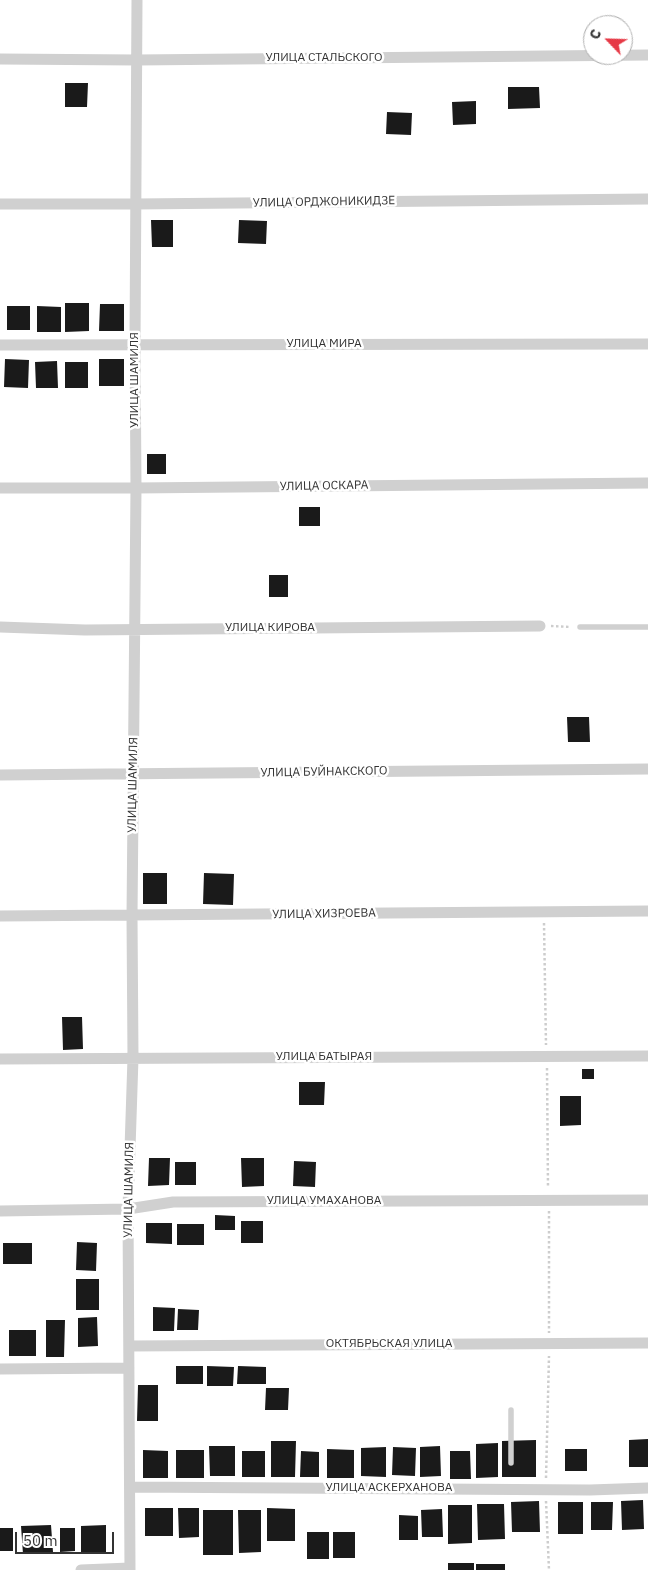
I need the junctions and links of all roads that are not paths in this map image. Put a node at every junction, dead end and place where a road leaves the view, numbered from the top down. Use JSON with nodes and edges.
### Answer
{"nodes":[{"id":1,"x":137,"y":0,"type":"edge"},
{"id":2,"x":648,"y":56,"type":"edge"},
{"id":3,"x":0,"y":59,"type":"edge"},
{"id":4,"x":137,"y":60,"type":"junction"},
{"id":5,"x":648,"y":199,"type":"edge"},
{"id":6,"x":0,"y":204,"type":"edge"},
{"id":7,"x":136,"y":204,"type":"junction"},
{"id":8,"x":135,"y":344,"type":"junction"},
{"id":9,"x":648,"y":344,"type":"edge"},
{"id":10,"x":0,"y":345,"type":"edge"},
{"id":11,"x":648,"y":483,"type":"edge"},
{"id":12,"x":0,"y":488,"type":"edge"},
{"id":13,"x":136,"y":488,"type":"junction"},
{"id":14,"x":540,"y":626,"type":"road end"},
{"id":15,"x":0,"y":627,"type":"edge"},
{"id":16,"x":648,"y":627,"type":"edge"},
{"id":17,"x":580,"y":628,"type":"road end"},
{"id":18,"x":135,"y":629,"type":"junction"},
{"id":19,"x":648,"y":769,"type":"edge"},
{"id":20,"x":0,"y":774,"type":"edge"},
{"id":21,"x":134,"y":774,"type":"junction"},
{"id":22,"x":648,"y":911,"type":"edge"},
{"id":23,"x":0,"y":916,"type":"edge"},
{"id":24,"x":132,"y":916,"type":"junction"},
{"id":25,"x":648,"y":1056,"type":"edge"},
{"id":26,"x":133,"y":1058,"type":"junction"},
{"id":27,"x":0,"y":1059,"type":"edge"},
{"id":28,"x":648,"y":1200,"type":"edge"},
{"id":29,"x":128,"y":1209,"type":"junction"},
{"id":30,"x":0,"y":1211,"type":"edge"},
{"id":31,"x":648,"y":1343,"type":"edge"},
{"id":32,"x":129,"y":1346,"type":"junction"},
{"id":33,"x":129,"y":1368,"type":"junction"},
{"id":34,"x":0,"y":1369,"type":"edge"},
{"id":35,"x":512,"y":1410,"type":"dead end"},
{"id":36,"x":511,"y":1463,"type":"dead end"},
{"id":37,"x":131,"y":1487,"type":"junction"},
{"id":38,"x":648,"y":1488,"type":"edge"},
{"id":39,"x":130,"y":1569,"type":"edge"},
{"id":40,"x":81,"y":1570,"type":"edge"}],
"edges":[{"from":1,"to":4,"type":"street","name":"УЛИЦА ШАМИЛЯ"},
{"from":2,"to":4,"type":"street","name":"УЛИЦА СТАЛЬСКОГО"},
{"from":3,"to":4,"type":"street","name":"УЛИЦА СТАЛЬСКОГО"},
{"from":4,"to":7,"type":"street","name":"УЛИЦА ШАМИЛЯ"},
{"from":5,"to":7,"type":"street","name":"УЛИЦА ОРДЖОНИКИДЗЕ"},
{"from":6,"to":7,"type":"street","name":"УЛИЦА ОРДЖОНИКИДЗЕ"},
{"from":7,"to":8,"type":"street","name":"УЛИЦА ШАМИЛЯ"},
{"from":8,"to":9,"type":"street","name":"УЛИЦА МИРА"},
{"from":8,"to":10,"type":"street","name":"УЛИЦА МИРА"},
{"from":8,"to":13,"type":"street","name":"УЛИЦА ШАМИЛЯ"},
{"from":11,"to":13,"type":"street","name":"УЛИЦА ОСКАРА"},
{"from":12,"to":13,"type":"street","name":"УЛИЦА ОСКАРА"},
{"from":13,"to":18,"type":"street","name":"УЛИЦА ШАМИЛЯ"},
{"from":14,"to":18,"type":"street","name":"УЛИЦА КИРОВА"},
{"from":15,"to":18,"type":"street","name":"УЛИЦА КИРОВА"},
{"from":16,"to":17,"type":"lane"},
{"from":18,"to":21,"type":"street","name":"УЛИЦА ШАМИЛЯ"},
{"from":19,"to":21,"type":"street","name":"УЛИЦА БУЙНАКСКОГО"},
{"from":20,"to":21,"type":"street","name":"УЛИЦА БУЙНАКСКОГО"},
{"from":21,"to":24,"type":"street","name":"УЛИЦА ШАМИЛЯ"},
{"from":22,"to":24,"type":"street","name":"УЛИЦА ХИЗРОЕВА"},
{"from":23,"to":24,"type":"street","name":"УЛИЦА ХИЗРОЕВА"},
{"from":24,"to":26,"type":"street","name":"УЛИЦА ШАМИЛЯ"},
{"from":25,"to":26,"type":"street","name":"УЛИЦА БАТЫРАЯ"},
{"from":26,"to":27,"type":"street","name":"УЛИЦА БАТЫРАЯ"},
{"from":26,"to":29,"type":"street","name":"УЛИЦА ШАМИЛЯ"},
{"from":28,"to":29,"type":"street","name":"УЛИЦА УМАХАНОВА"},
{"from":29,"to":30,"type":"street","name":"УЛИЦА УМАХАНОВА"},
{"from":29,"to":32,"type":"street","name":"УЛИЦА ШАМИЛЯ"},
{"from":31,"to":32,"type":"street","name":"ОКТЯБРЬСКАЯ УЛИЦА"},
{"from":32,"to":33,"type":"street","name":"УЛИЦА ШАМИЛЯ"},
{"from":33,"to":34,"type":"street"},
{"from":33,"to":37,"type":"street","name":"УЛИЦА ШАМИЛЯ"},
{"from":35,"to":36,"type":"lane"},
{"from":37,"to":38,"type":"street","name":"УЛИЦА АСКЕРХАНОВА"},
{"from":37,"to":39,"type":"street","name":"УЛИЦА ШАМИЛЯ"},
{"from":39,"to":40,"type":"street"}]}
